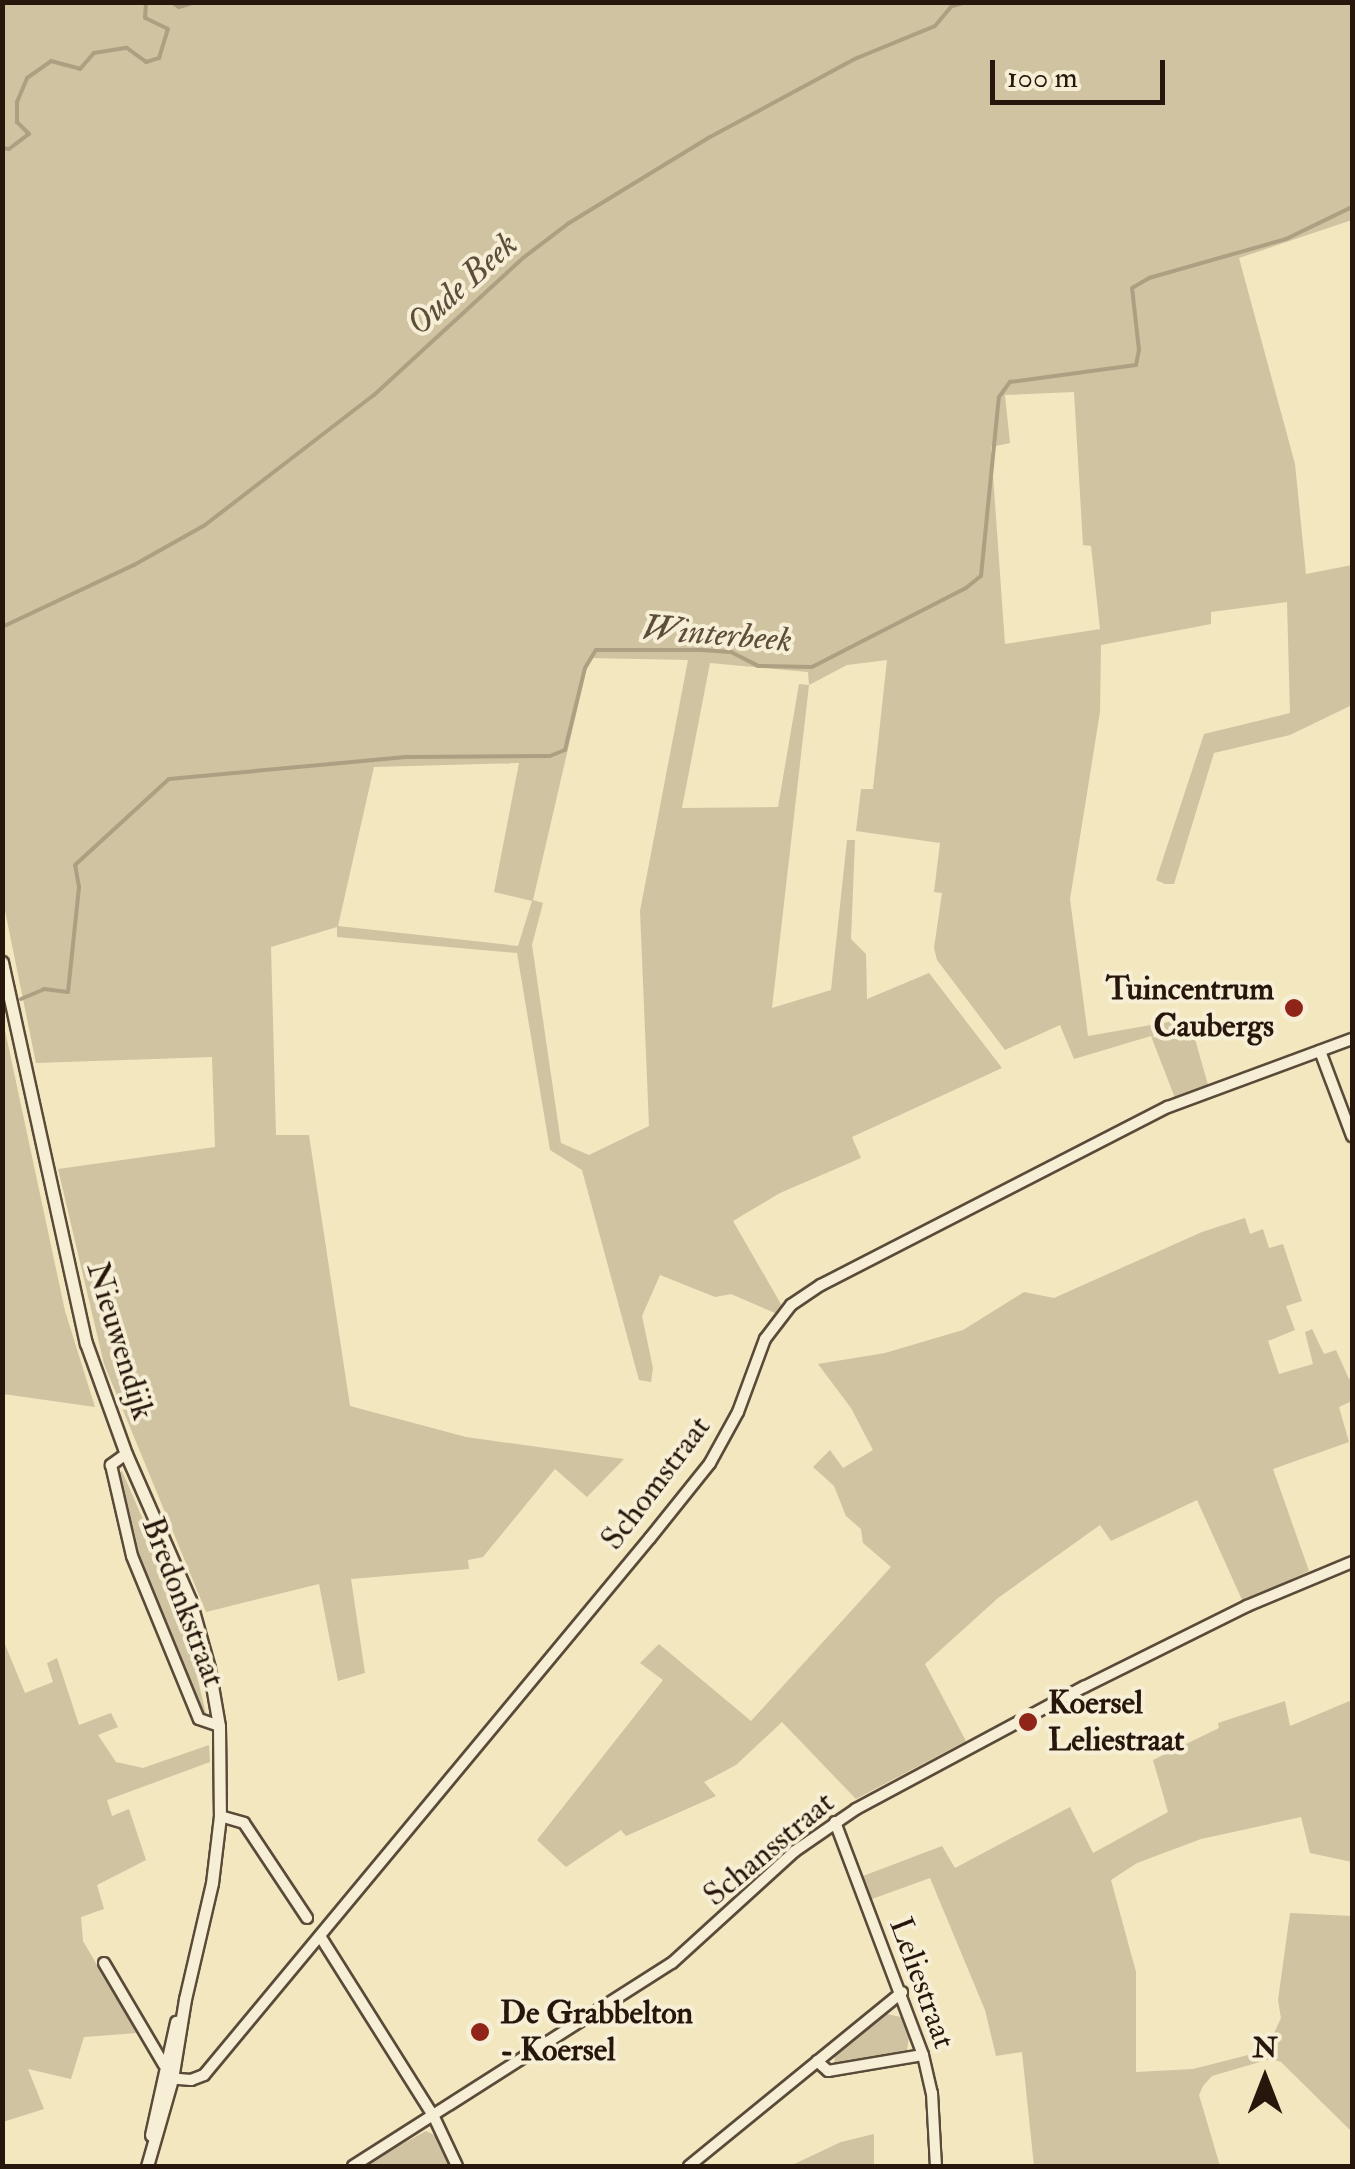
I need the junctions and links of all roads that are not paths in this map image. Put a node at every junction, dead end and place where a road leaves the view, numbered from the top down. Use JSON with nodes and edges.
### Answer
{"nodes":[{"id":1,"x":2,"y":962,"type":"edge"},
{"id":2,"x":1352,"y":1039,"type":"edge"},
{"id":3,"x":1320,"y":1051,"type":"junction"},
{"id":4,"x":1352,"y":1136,"type":"edge"},
{"id":5,"x":126,"y":1454,"type":"junction"},
{"id":6,"x":1352,"y":1562,"type":"edge"},
{"id":7,"x":219,"y":1726,"type":"junction"},
{"id":8,"x":220,"y":1816,"type":"junction"},
{"id":9,"x":834,"y":1822,"type":"junction"},
{"id":10,"x":307,"y":1918,"type":"dead end"},
{"id":11,"x":320,"y":1936,"type":"junction"},
{"id":12,"x":104,"y":1963,"type":"dead end"},
{"id":13,"x":902,"y":1992,"type":"junction"},
{"id":14,"x":923,"y":2055,"type":"junction"},
{"id":15,"x":817,"y":2061,"type":"junction"},
{"id":16,"x":166,"y":2073,"type":"junction"},
{"id":17,"x":434,"y":2117,"type":"junction"},
{"id":18,"x":693,"y":2165,"type":"edge"},
{"id":19,"x":147,"y":2166,"type":"edge"},
{"id":20,"x":353,"y":2166,"type":"edge"},
{"id":21,"x":458,"y":2166,"type":"edge"},
{"id":22,"x":936,"y":2166,"type":"edge"}],
"edges":[{"from":1,"to":5,"type":"street","name":"Nieuwendijk"},
{"from":2,"to":3,"type":"street","name":"Schomstraat"},
{"from":3,"to":4,"type":"street"},
{"from":3,"to":11,"type":"street","name":"Schomstraat"},
{"from":5,"to":7,"type":"street","name":"Nieuwendijk"},
{"from":5,"to":7,"type":"street","name":"Bredonkstraat"},
{"from":6,"to":9,"type":"street","name":"Schansstraat"},
{"from":7,"to":8,"type":"street","name":"Bredonkstraat"},
{"from":8,"to":10,"type":"street"},
{"from":8,"to":16,"type":"street","name":"Bredonkstraat"},
{"from":9,"to":13,"type":"street","name":"Leliestraat"},
{"from":9,"to":17,"type":"street","name":"Schansstraat"},
{"from":11,"to":16,"type":"street","name":"Schomstraat"},
{"from":11,"to":17,"type":"street"},
{"from":12,"to":16,"type":"street"},
{"from":13,"to":14,"type":"street","name":"Leliestraat"},
{"from":13,"to":15,"type":"street"},
{"from":14,"to":15,"type":"street"},
{"from":14,"to":22,"type":"street","name":"Leliestraat"},
{"from":15,"to":18,"type":"street"},
{"from":16,"to":19,"type":"street","name":"Bredonkstraat"},
{"from":17,"to":20,"type":"street","name":"Schansstraat"},
{"from":17,"to":21,"type":"street"}]}
